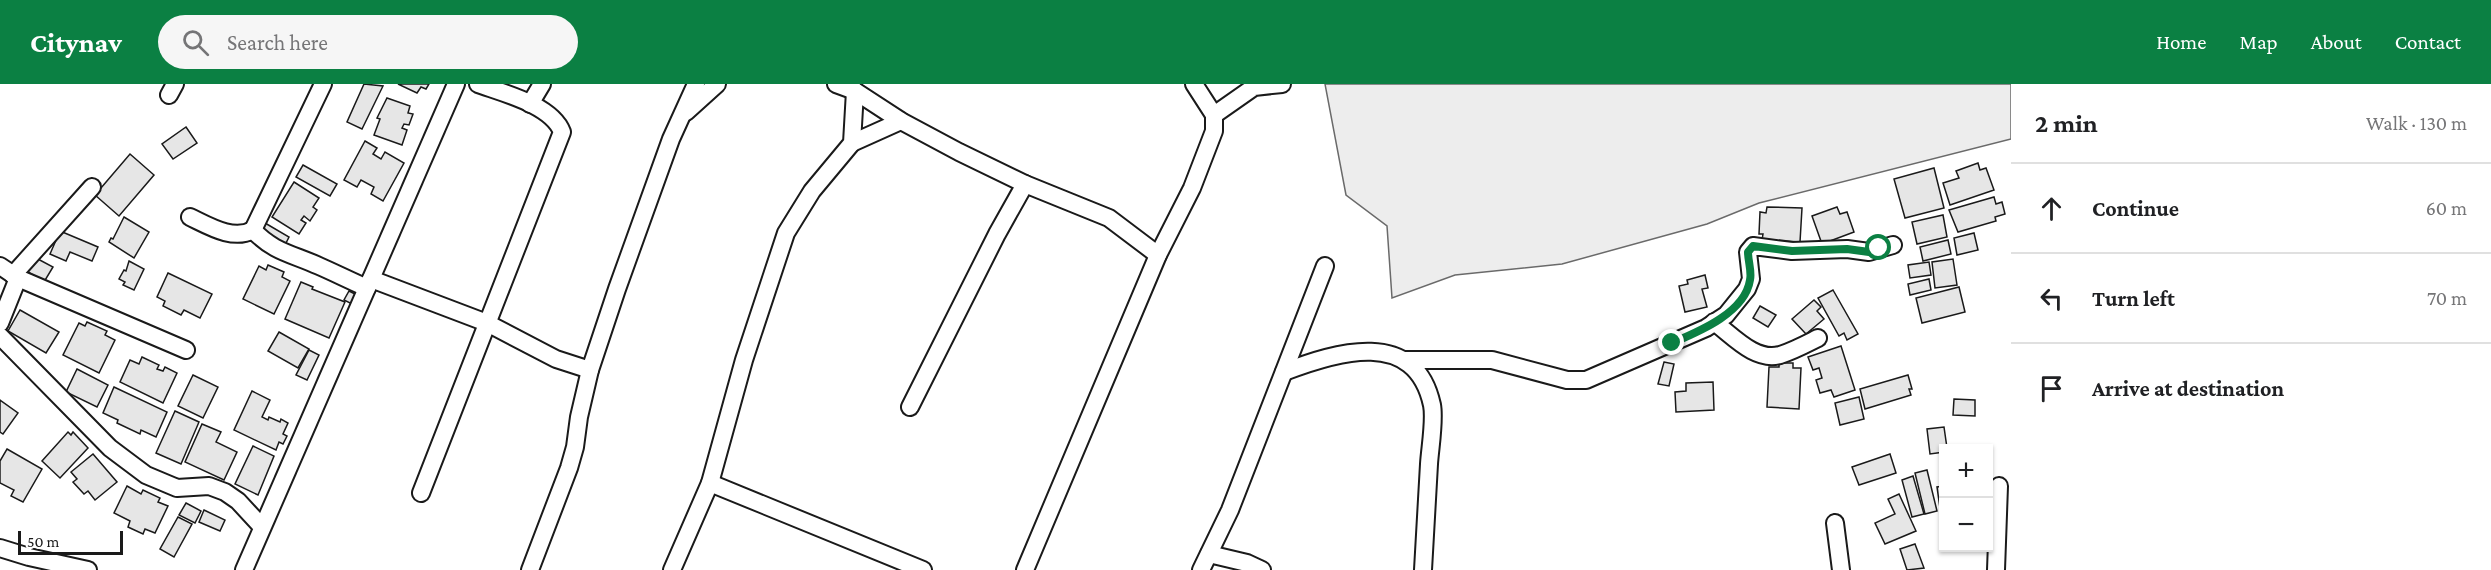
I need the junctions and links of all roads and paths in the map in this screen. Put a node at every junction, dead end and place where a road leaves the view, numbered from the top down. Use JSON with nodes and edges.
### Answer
{"nodes":[{"id":1,"x":323,"y":84,"type":"edge"},
{"id":2,"x":456,"y":84,"type":"edge"},
{"id":3,"x":478,"y":84,"type":"edge"},
{"id":4,"x":542,"y":84,"type":"edge"},
{"id":5,"x":696,"y":84,"type":"edge"},
{"id":6,"x":717,"y":84,"type":"edge"},
{"id":7,"x":836,"y":84,"type":"edge"},
{"id":8,"x":1194,"y":84,"type":"edge"},
{"id":9,"x":1282,"y":84,"type":"edge"},
{"id":10,"x":855,"y":91,"type":"junction"},
{"id":11,"x":530,"y":104,"type":"junction"},
{"id":12,"x":683,"y":114,"type":"junction"},
{"id":13,"x":1214,"y":115,"type":"junction"},
{"id":14,"x":901,"y":121,"type":"junction"},
{"id":15,"x":852,"y":143,"type":"junction"},
{"id":16,"x":1025,"y":184,"type":"junction"},
{"id":17,"x":93,"y":187,"type":"dead end"},
{"id":18,"x":190,"y":217,"type":"dead end"},
{"id":19,"x":253,"y":230,"type":"junction"},
{"id":20,"x":1893,"y":245,"type":"dead end"},
{"id":21,"x":1158,"y":255,"type":"junction"},
{"id":22,"x":1325,"y":266,"type":"dead end"},
{"id":23,"x":11,"y":273,"type":"edge"},
{"id":24,"x":369,"y":283,"type":"junction"},
{"id":25,"x":1714,"y":322,"type":"junction"},
{"id":26,"x":0,"y":323,"type":"edge"},
{"id":27,"x":487,"y":323,"type":"junction"},
{"id":28,"x":0,"y":336,"type":"edge"},
{"id":29,"x":1818,"y":338,"type":"dead end"},
{"id":30,"x":186,"y":350,"type":"dead end"},
{"id":31,"x":1405,"y":360,"type":"junction"},
{"id":32,"x":590,"y":370,"type":"junction"},
{"id":33,"x":1284,"y":372,"type":"junction"},
{"id":34,"x":910,"y":407,"type":"dead end"},
{"id":35,"x":710,"y":483,"type":"junction"},
{"id":36,"x":1999,"y":486,"type":"dead end"},
{"id":37,"x":421,"y":493,"type":"dead end"},
{"id":38,"x":1835,"y":523,"type":"dead end"},
{"id":39,"x":262,"y":526,"type":"junction"},
{"id":40,"x":0,"y":548,"type":"edge"},
{"id":41,"x":1209,"y":554,"type":"junction"},
{"id":42,"x":25,"y":563,"type":"edge"},
{"id":43,"x":88,"y":570,"type":"edge"},
{"id":44,"x":244,"y":570,"type":"edge"},
{"id":45,"x":530,"y":570,"type":"edge"},
{"id":46,"x":672,"y":570,"type":"edge"},
{"id":47,"x":923,"y":570,"type":"edge"},
{"id":48,"x":1025,"y":570,"type":"edge"},
{"id":49,"x":1201,"y":570,"type":"edge"},
{"id":50,"x":1262,"y":570,"type":"edge"},
{"id":51,"x":1423,"y":570,"type":"edge"},
{"id":52,"x":1840,"y":570,"type":"edge"},
{"id":53,"x":1996,"y":570,"type":"edge"}],
"edges":[{"from":1,"to":19,"type":"street"},
{"from":2,"to":24,"type":"street"},
{"from":3,"to":11,"type":"street"},
{"from":4,"to":11,"type":"street"},
{"from":5,"to":12,"type":"street"},
{"from":6,"to":12,"type":"street"},
{"from":7,"to":10,"type":"street"},
{"from":8,"to":13,"type":"street"},
{"from":9,"to":13,"type":"street"},
{"from":10,"to":14,"type":"street"},
{"from":10,"to":15,"type":"street"},
{"from":11,"to":27,"type":"street"},
{"from":12,"to":32,"type":"street"},
{"from":13,"to":21,"type":"street"},
{"from":14,"to":15,"type":"street"},
{"from":14,"to":16,"type":"street"},
{"from":15,"to":35,"type":"street"},
{"from":16,"to":21,"type":"street"},
{"from":16,"to":34,"type":"street"},
{"from":17,"to":23,"type":"street"},
{"from":18,"to":19,"type":"street"},
{"from":19,"to":24,"type":"street"},
{"from":20,"to":25,"type":"street"},
{"from":21,"to":48,"type":"street"},
{"from":22,"to":33,"type":"street"},
{"from":23,"to":26,"type":"street"},
{"from":23,"to":30,"type":"street"},
{"from":24,"to":27,"type":"street"},
{"from":24,"to":39,"type":"street"},
{"from":25,"to":29,"type":"street"},
{"from":25,"to":31,"type":"street"},
{"from":27,"to":32,"type":"street"},
{"from":27,"to":37,"type":"street"},
{"from":28,"to":39,"type":"street"},
{"from":31,"to":33,"type":"street"},
{"from":31,"to":51,"type":"street"},
{"from":32,"to":45,"type":"street"},
{"from":33,"to":41,"type":"street"},
{"from":35,"to":46,"type":"street"},
{"from":35,"to":47,"type":"street"},
{"from":36,"to":53,"type":"street"},
{"from":38,"to":52,"type":"street"},
{"from":39,"to":44,"type":"street"},
{"from":40,"to":42,"type":"street"},
{"from":41,"to":49,"type":"street"},
{"from":41,"to":50,"type":"street"},
{"from":42,"to":43,"type":"street"}]}
